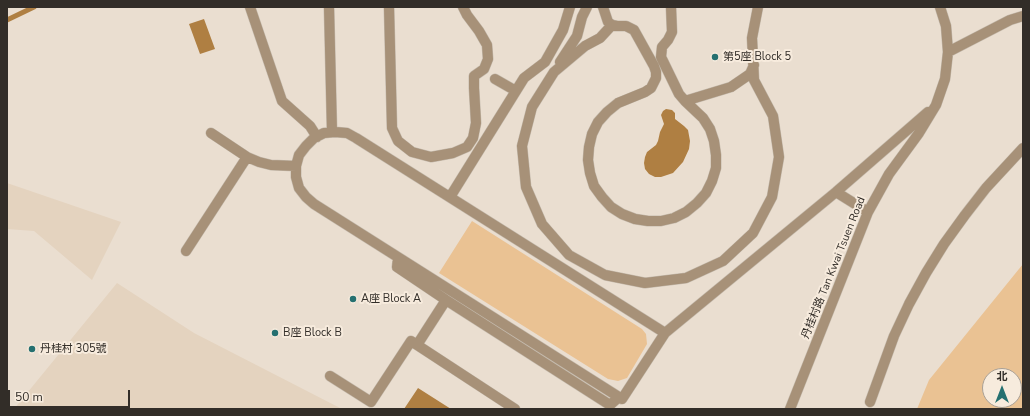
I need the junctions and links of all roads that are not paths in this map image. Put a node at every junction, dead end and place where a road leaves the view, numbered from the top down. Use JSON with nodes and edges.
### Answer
{"nodes":[{"id":1,"x":250,"y":7,"type":"edge"},
{"id":2,"x":329,"y":7,"type":"edge"},
{"id":3,"x":389,"y":7,"type":"edge"},
{"id":4,"x":464,"y":7,"type":"edge"},
{"id":5,"x":570,"y":7,"type":"edge"},
{"id":6,"x":587,"y":7,"type":"edge"},
{"id":7,"x":603,"y":7,"type":"edge"},
{"id":8,"x":671,"y":7,"type":"edge"},
{"id":9,"x":758,"y":7,"type":"edge"},
{"id":10,"x":940,"y":7,"type":"edge"},
{"id":11,"x":1023,"y":16,"type":"edge"},
{"id":12,"x":612,"y":25,"type":"junction"},
{"id":13,"x":948,"y":52,"type":"junction"},
{"id":14,"x":754,"y":65,"type":"junction"},
{"id":15,"x":554,"y":72,"type":"junction"},
{"id":16,"x":496,"y":79,"type":"dead end"},
{"id":17,"x":516,"y":91,"type":"junction"},
{"id":18,"x":686,"y":101,"type":"junction"},
{"id":19,"x":936,"y":105,"type":"junction"},
{"id":20,"x":332,"y":132,"type":"junction"},
{"id":21,"x":211,"y":133,"type":"dead end"},
{"id":22,"x":317,"y":137,"type":"junction"},
{"id":23,"x":1023,"y":148,"type":"edge"},
{"id":24,"x":247,"y":157,"type":"junction"},
{"id":25,"x":296,"y":166,"type":"junction"},
{"id":26,"x":836,"y":192,"type":"junction"},
{"id":27,"x":450,"y":197,"type":"junction"},
{"id":28,"x":868,"y":212,"type":"junction"},
{"id":29,"x":186,"y":251,"type":"dead end"},
{"id":30,"x":398,"y":258,"type":"junction"},
{"id":31,"x":446,"y":300,"type":"junction"},
{"id":32,"x":665,"y":333,"type":"junction"},
{"id":33,"x":417,"y":345,"type":"junction"},
{"id":34,"x":330,"y":376,"type":"dead end"},
{"id":35,"x":619,"y":397,"type":"junction"},
{"id":36,"x":870,"y":402,"type":"dead end"},
{"id":37,"x":515,"y":409,"type":"edge"},
{"id":38,"x":790,"y":409,"type":"edge"}],
"edges":[{"from":1,"to":22,"type":"street"},
{"from":2,"to":20,"type":"street"},
{"from":3,"to":4,"type":"street"},
{"from":5,"to":17,"type":"street"},
{"from":6,"to":15,"type":"street"},
{"from":7,"to":12,"type":"street"},
{"from":8,"to":18,"type":"street"},
{"from":9,"to":14,"type":"street"},
{"from":10,"to":13,"type":"street","name":"丹桂村路 Tan Kwai Tsuen Road"},
{"from":11,"to":13,"type":"street"},
{"from":12,"to":15,"type":"street"},
{"from":12,"to":18,"type":"street"},
{"from":13,"to":19,"type":"street","name":"丹桂村路 Tan Kwai Tsuen Road"},
{"from":14,"to":15,"type":"street"},
{"from":14,"to":18,"type":"street"},
{"from":16,"to":17,"type":"street"},
{"from":17,"to":27,"type":"street"},
{"from":19,"to":26,"type":"street"},
{"from":19,"to":28,"type":"street","name":"丹桂村路 Tan Kwai Tsuen Road"},
{"from":20,"to":22,"type":"street"},
{"from":20,"to":27,"type":"street"},
{"from":21,"to":24,"type":"street"},
{"from":22,"to":25,"type":"street"},
{"from":23,"to":36,"type":"street"},
{"from":24,"to":25,"type":"street"},
{"from":24,"to":29,"type":"street"},
{"from":25,"to":30,"type":"street"},
{"from":26,"to":28,"type":"street"},
{"from":26,"to":32,"type":"street"},
{"from":27,"to":32,"type":"street"},
{"from":28,"to":38,"type":"street","name":"丹桂村路 Tan Kwai Tsuen Road"},
{"from":30,"to":31,"type":"street"},
{"from":30,"to":35,"type":"street"},
{"from":31,"to":33,"type":"street"},
{"from":31,"to":35,"type":"street"},
{"from":32,"to":35,"type":"street"},
{"from":33,"to":34,"type":"street"},
{"from":33,"to":37,"type":"street"}]}
